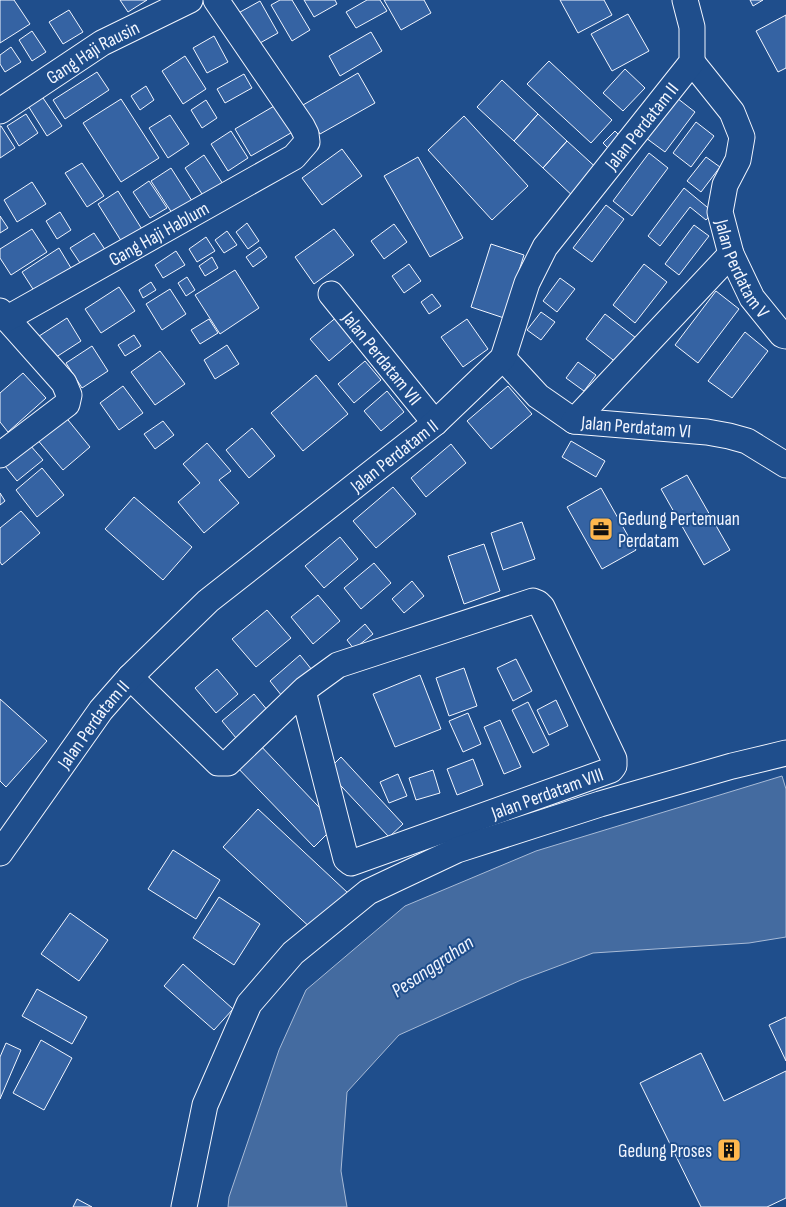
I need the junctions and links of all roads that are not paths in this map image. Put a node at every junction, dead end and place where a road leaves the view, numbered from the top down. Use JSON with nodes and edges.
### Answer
{"nodes":[{"id":1,"x":190,"y":0,"type":"edge"},
{"id":2,"x":216,"y":0,"type":"edge"},
{"id":3,"x":685,"y":0,"type":"edge"},
{"id":4,"x":692,"y":62,"type":"junction"},
{"id":5,"x":0,"y":111,"type":"edge"},
{"id":6,"x":731,"y":254,"type":"junction"},
{"id":7,"x":331,"y":294,"type":"dead end"},
{"id":8,"x":3,"y":315,"type":"edge"},
{"id":9,"x":786,"y":336,"type":"edge"},
{"id":10,"x":504,"y":358,"type":"junction"},
{"id":11,"x":574,"y":421,"type":"junction"},
{"id":12,"x":435,"y":423,"type":"junction"},
{"id":13,"x":0,"y":455,"type":"edge"},
{"id":14,"x":786,"y":464,"type":"edge"},
{"id":15,"x":130,"y":677,"type":"junction"},
{"id":16,"x":304,"y":691,"type":"junction"},
{"id":17,"x":786,"y":753,"type":"edge"},
{"id":18,"x":0,"y":853,"type":"edge"},
{"id":19,"x":184,"y":1207,"type":"edge"}],
"edges":[{"from":1,"to":5,"type":"street","name":"Gang Haji Rausin"},
{"from":2,"to":8,"type":"street","name":"Gang Haji Hablum"},
{"from":3,"to":4,"type":"street"},
{"from":4,"to":6,"type":"street","name":"Jalan Perdatam V"},
{"from":4,"to":10,"type":"street","name":"Jalan Perdatam II"},
{"from":6,"to":9,"type":"street","name":"Jalan Perdatam V"},
{"from":6,"to":11,"type":"street"},
{"from":7,"to":12,"type":"street","name":"Jalan Perdatam VII"},
{"from":8,"to":13,"type":"street"},
{"from":10,"to":11,"type":"street","name":"Jalan Perdatam VI"},
{"from":10,"to":12,"type":"street","name":"Jalan Perdatam II"},
{"from":11,"to":14,"type":"street","name":"Jalan Perdatam VI"},
{"from":12,"to":15,"type":"street","name":"Jalan Perdatam II"},
{"from":15,"to":16,"type":"street","name":"Jalan Perdatam VIII"},
{"from":15,"to":18,"type":"street","name":"Jalan Perdatam II"},
{"from":16,"to":16,"type":"street","name":"Jalan Perdatam VIII"},
{"from":17,"to":19,"type":"street"}]}
